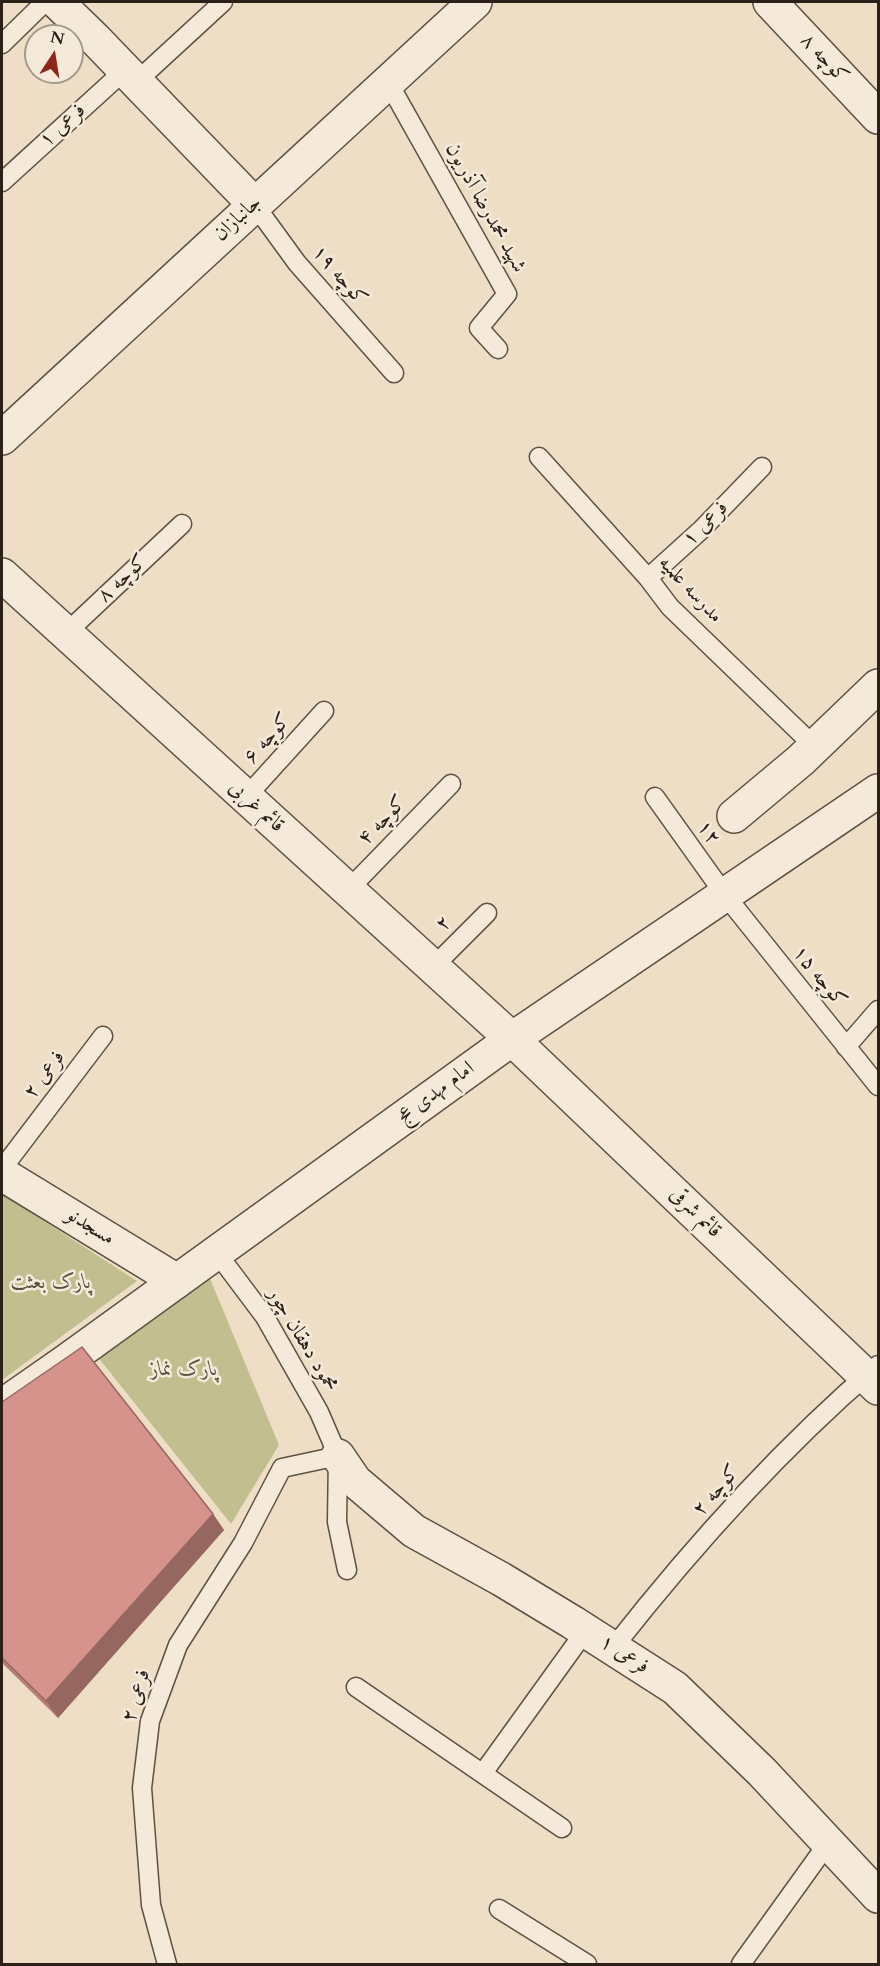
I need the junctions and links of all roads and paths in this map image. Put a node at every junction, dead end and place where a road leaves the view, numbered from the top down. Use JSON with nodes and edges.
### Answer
{"nodes":[{"id":1,"x":45,"y":2,"type":"edge"},
{"id":2,"x":57,"y":2,"type":"edge"},
{"id":3,"x":223,"y":2,"type":"edge"},
{"id":4,"x":475,"y":2,"type":"edge"},
{"id":5,"x":770,"y":2,"type":"edge"},
{"id":6,"x":2,"y":44,"type":"edge"},
{"id":7,"x":130,"y":76,"type":"junction"},
{"id":8,"x":388,"y":82,"type":"junction"},
{"id":9,"x":879,"y":117,"type":"edge"},
{"id":10,"x":2,"y":182,"type":"edge"},
{"id":11,"x":254,"y":204,"type":"junction"},
{"id":12,"x":498,"y":349,"type":"dead end"},
{"id":13,"x":394,"y":374,"type":"dead end"},
{"id":14,"x":2,"y":438,"type":"edge"},
{"id":15,"x":539,"y":457,"type":"dead end"},
{"id":16,"x":762,"y":467,"type":"dead end"},
{"id":17,"x":182,"y":524,"type":"dead end"},
{"id":18,"x":2,"y":575,"type":"edge"},
{"id":19,"x":648,"y":578,"type":"junction"},
{"id":20,"x":65,"y":634,"type":"junction"},
{"id":21,"x":879,"y":686,"type":"edge"},
{"id":22,"x":324,"y":711,"type":"dead end"},
{"id":23,"x":815,"y":747,"type":"junction"},
{"id":24,"x":451,"y":784,"type":"dead end"},
{"id":25,"x":879,"y":791,"type":"edge"},
{"id":26,"x":246,"y":797,"type":"junction"},
{"id":27,"x":655,"y":797,"type":"dead end"},
{"id":28,"x":734,"y":816,"type":"dead end"},
{"id":29,"x":348,"y":890,"type":"junction"},
{"id":30,"x":724,"y":895,"type":"junction"},
{"id":31,"x":487,"y":913,"type":"dead end"},
{"id":32,"x":433,"y":967,"type":"junction"},
{"id":33,"x":879,"y":1010,"type":"edge"},
{"id":34,"x":103,"y":1036,"type":"dead end"},
{"id":35,"x":512,"y":1039,"type":"junction"},
{"id":36,"x":846,"y":1047,"type":"junction"},
{"id":37,"x":879,"y":1086,"type":"edge"},
{"id":38,"x":2,"y":1169,"type":"edge"},
{"id":39,"x":2,"y":1174,"type":"edge"},
{"id":40,"x":217,"y":1253,"type":"junction"},
{"id":41,"x":177,"y":1281,"type":"junction"},
{"id":42,"x":874,"y":1376,"type":"edge"},
{"id":43,"x":2,"y":1406,"type":"edge"},
{"id":44,"x":338,"y":1456,"type":"junction"},
{"id":45,"x":346,"y":1570,"type":"dead end"},
{"id":46,"x":585,"y":1630,"type":"junction"},
{"id":47,"x":613,"y":1648,"type":"junction"},
{"id":48,"x":356,"y":1687,"type":"dead end"},
{"id":49,"x":483,"y":1773,"type":"junction"},
{"id":50,"x":562,"y":1828,"type":"dead end"},
{"id":51,"x":828,"y":1843,"type":"junction"},
{"id":52,"x":879,"y":1896,"type":"edge"},
{"id":53,"x":499,"y":1909,"type":"dead end"},
{"id":54,"x":167,"y":1965,"type":"edge"},
{"id":55,"x":587,"y":1965,"type":"edge"},
{"id":56,"x":741,"y":1965,"type":"edge"}],
"edges":[{"from":1,"to":6,"type":"lane"},
{"from":2,"to":7,"type":"street"},
{"from":3,"to":7,"type":"lane"},
{"from":4,"to":8,"type":"street","name":"جانبازان"},
{"from":5,"to":9,"type":"street","name":"کوچه ۸"},
{"from":7,"to":10,"type":"lane","name":"فرعی ۱"},
{"from":7,"to":11,"type":"street"},
{"from":8,"to":11,"type":"street","name":"جانبازان"},
{"from":8,"to":12,"type":"lane","name":"شهید محمدرضا آذریون"},
{"from":11,"to":13,"type":"lane","name":"کوچه ۱۹"},
{"from":11,"to":14,"type":"street","name":"جانبازان"},
{"from":15,"to":19,"type":"lane","name":"مدرسه علمیه"},
{"from":16,"to":19,"type":"lane","name":"فرعی ۱"},
{"from":17,"to":20,"type":"lane","name":"کوچه ۸"},
{"from":18,"to":20,"type":"street","name":"قائم غربی"},
{"from":19,"to":23,"type":"lane","name":"مدرسه علمیه"},
{"from":20,"to":26,"type":"street","name":"قائم غربی"},
{"from":21,"to":23,"type":"street"},
{"from":22,"to":26,"type":"lane","name":"کوچه ۶"},
{"from":23,"to":28,"type":"street"},
{"from":24,"to":29,"type":"lane","name":"کوچه ۴"},
{"from":25,"to":30,"type":"street","name":"امام مهدی عج"},
{"from":26,"to":29,"type":"street","name":"قائم غربی"},
{"from":27,"to":30,"type":"lane","name":"۱۲"},
{"from":29,"to":32,"type":"street","name":"قائم غربی"},
{"from":30,"to":35,"type":"street","name":"امام مهدی عج"},
{"from":30,"to":36,"type":"lane","name":"کوچه ۱۵"},
{"from":31,"to":32,"type":"lane","name":"۲"},
{"from":32,"to":35,"type":"street","name":"قائم غربی"},
{"from":33,"to":36,"type":"lane"},
{"from":34,"to":38,"type":"lane","name":"فرعی ۲"},
{"from":35,"to":40,"type":"street","name":"امام مهدی عج"},
{"from":35,"to":42,"type":"street","name":"قائم شرقی"},
{"from":36,"to":37,"type":"lane","name":"کوچه ۱۵"},
{"from":39,"to":41,"type":"street","name":"مسجدنو"},
{"from":40,"to":41,"type":"street","name":"امام مهدی عج"},
{"from":40,"to":44,"type":"lane","name":"محمود دهقان چور"},
{"from":41,"to":43,"type":"street","name":"امام مهدی عج"},
{"from":42,"to":47,"type":"lane","name":"کوچه ۲"},
{"from":44,"to":45,"type":"lane"},
{"from":44,"to":46,"type":"street","name":"فرعی ۱"},
{"from":44,"to":54,"type":"lane","name":"فرعی ۲"},
{"from":46,"to":47,"type":"street","name":"فرعی ۱"},
{"from":46,"to":49,"type":"lane"},
{"from":47,"to":51,"type":"street","name":"فرعی ۱"},
{"from":48,"to":49,"type":"lane"},
{"from":49,"to":50,"type":"lane"},
{"from":51,"to":52,"type":"street","name":"فرعی ۱"},
{"from":51,"to":56,"type":"lane"},
{"from":53,"to":55,"type":"lane"}]}
